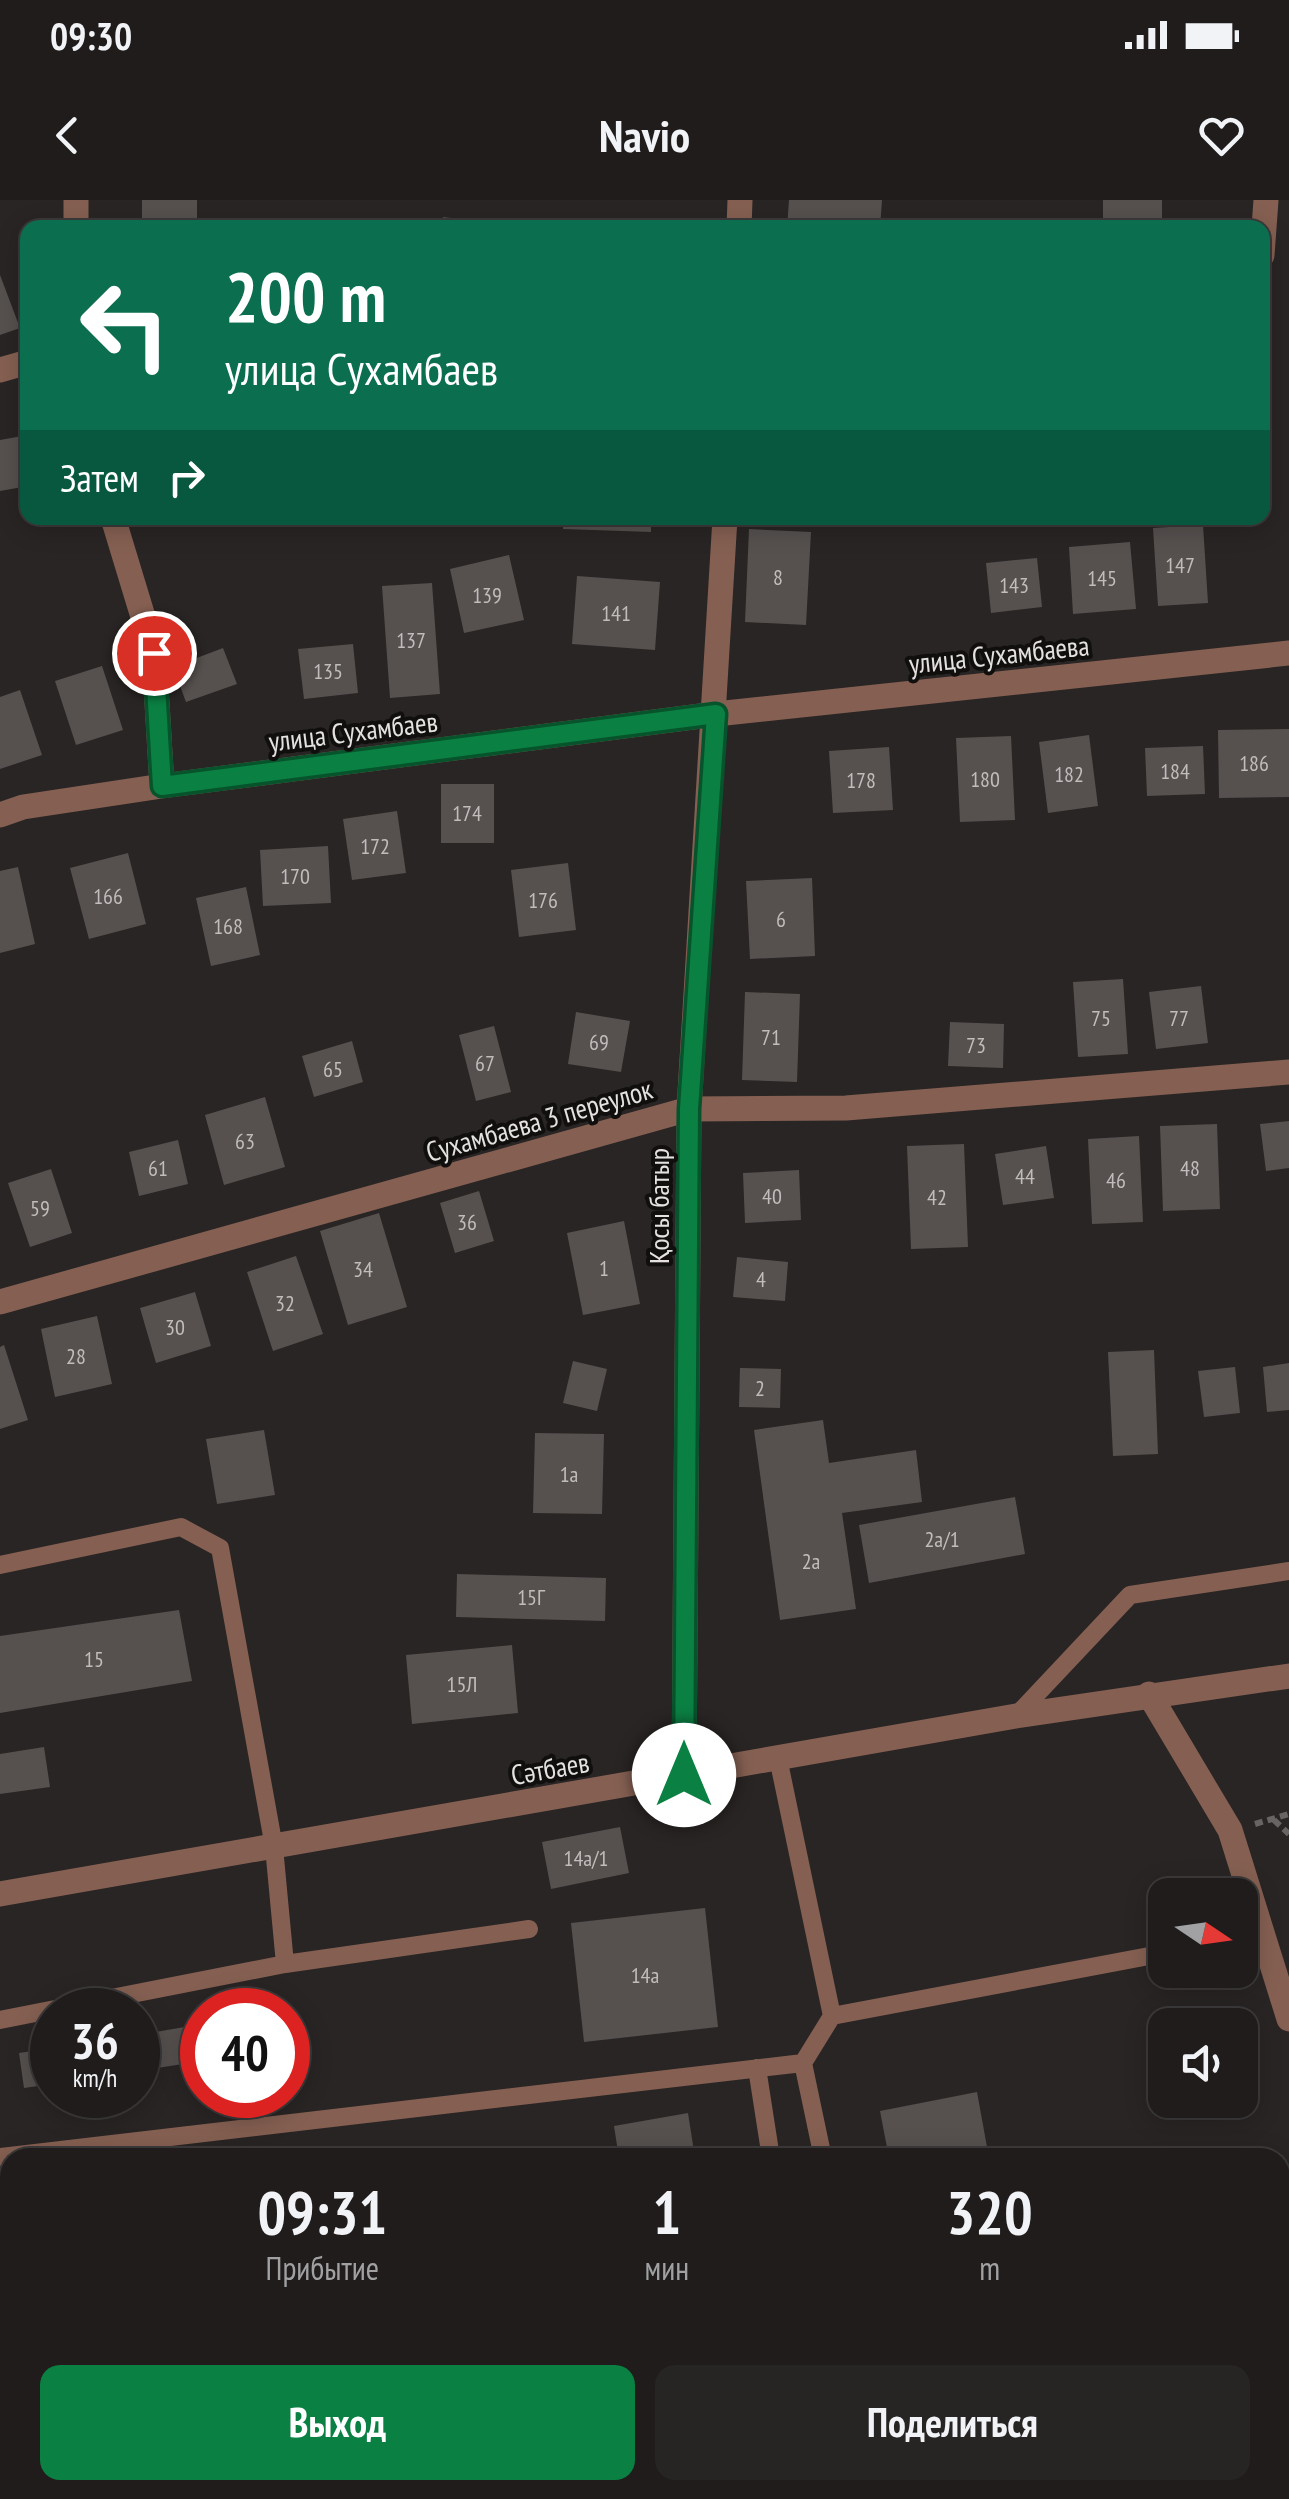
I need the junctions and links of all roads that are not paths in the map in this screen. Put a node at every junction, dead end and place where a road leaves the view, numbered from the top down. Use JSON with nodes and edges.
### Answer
{"nodes":[{"id":1,"x":115,"y":525,"type":"edge"},
{"id":2,"x":725,"y":525,"type":"edge"},
{"id":3,"x":1289,"y":653,"type":"edge"},
{"id":4,"x":716,"y":714,"type":"junction"},
{"id":5,"x":162,"y":786,"type":"junction"},
{"id":6,"x":0,"y":815,"type":"edge"},
{"id":7,"x":1289,"y":1072,"type":"edge"},
{"id":8,"x":689,"y":1109,"type":"junction"},
{"id":9,"x":0,"y":1302,"type":"edge"},
{"id":10,"x":0,"y":1565,"type":"edge"},
{"id":11,"x":1289,"y":1571,"type":"edge"},
{"id":12,"x":1289,"y":1676,"type":"edge"},
{"id":13,"x":1149,"y":1694,"type":"junction"},
{"id":14,"x":1016,"y":1716,"type":"junction"},
{"id":15,"x":778,"y":1758,"type":"junction"},
{"id":16,"x":684,"y":1775,"type":"junction"},
{"id":17,"x":274,"y":1847,"type":"junction"},
{"id":18,"x":1240,"y":1878,"type":"edge"},
{"id":19,"x":0,"y":1894,"type":"edge"},
{"id":20,"x":529,"y":1929,"type":"dead end"},
{"id":21,"x":1258,"y":1947,"type":"edge"},
{"id":22,"x":1148,"y":1956,"type":"edge"},
{"id":23,"x":285,"y":1964,"type":"junction"},
{"id":24,"x":832,"y":2016,"type":"junction"},
{"id":25,"x":1289,"y":2018,"type":"edge"},
{"id":26,"x":0,"y":2020,"type":"edge"},
{"id":27,"x":803,"y":2062,"type":"junction"},
{"id":28,"x":756,"y":2068,"type":"junction"},
{"id":29,"x":107,"y":2148,"type":"edge"},
{"id":30,"x":769,"y":2148,"type":"edge"},
{"id":31,"x":821,"y":2148,"type":"edge"}],
"edges":[{"from":1,"to":5,"type":"street"},
{"from":2,"to":4,"type":"street","name":"Қосы батыр"},
{"from":3,"to":4,"type":"street","name":"улица Сухамбаева"},
{"from":4,"to":5,"type":"street","name":"улица Сухамбаев"},
{"from":4,"to":8,"type":"street","name":"Қосы батыр"},
{"from":5,"to":6,"type":"street","name":"улица Сухамбаев"},
{"from":7,"to":8,"type":"street","name":"Сухамбаева 3 переулок"},
{"from":8,"to":9,"type":"street","name":"Сухамбаева 3 переулок"},
{"from":8,"to":16,"type":"street","name":"Қосы батыр"},
{"from":10,"to":17,"type":"lane"},
{"from":11,"to":14,"type":"lane"},
{"from":12,"to":13,"type":"street","name":"Сәтбаев"},
{"from":13,"to":14,"type":"street","name":"Сәтбаев"},
{"from":13,"to":18,"type":"street"},
{"from":14,"to":15,"type":"street","name":"Сәтбаев"},
{"from":15,"to":16,"type":"street","name":"Сәтбаев"},
{"from":15,"to":24,"type":"lane"},
{"from":16,"to":17,"type":"street","name":"Сәтбаев"},
{"from":17,"to":19,"type":"street","name":"Сәтбаев"},
{"from":17,"to":23,"type":"lane"},
{"from":20,"to":23,"type":"lane"},
{"from":21,"to":25,"type":"street"},
{"from":22,"to":24,"type":"lane"},
{"from":23,"to":26,"type":"lane"},
{"from":24,"to":27,"type":"lane"},
{"from":27,"to":28,"type":"lane"},
{"from":27,"to":31,"type":"lane"},
{"from":28,"to":29,"type":"lane"},
{"from":28,"to":30,"type":"lane"}]}
